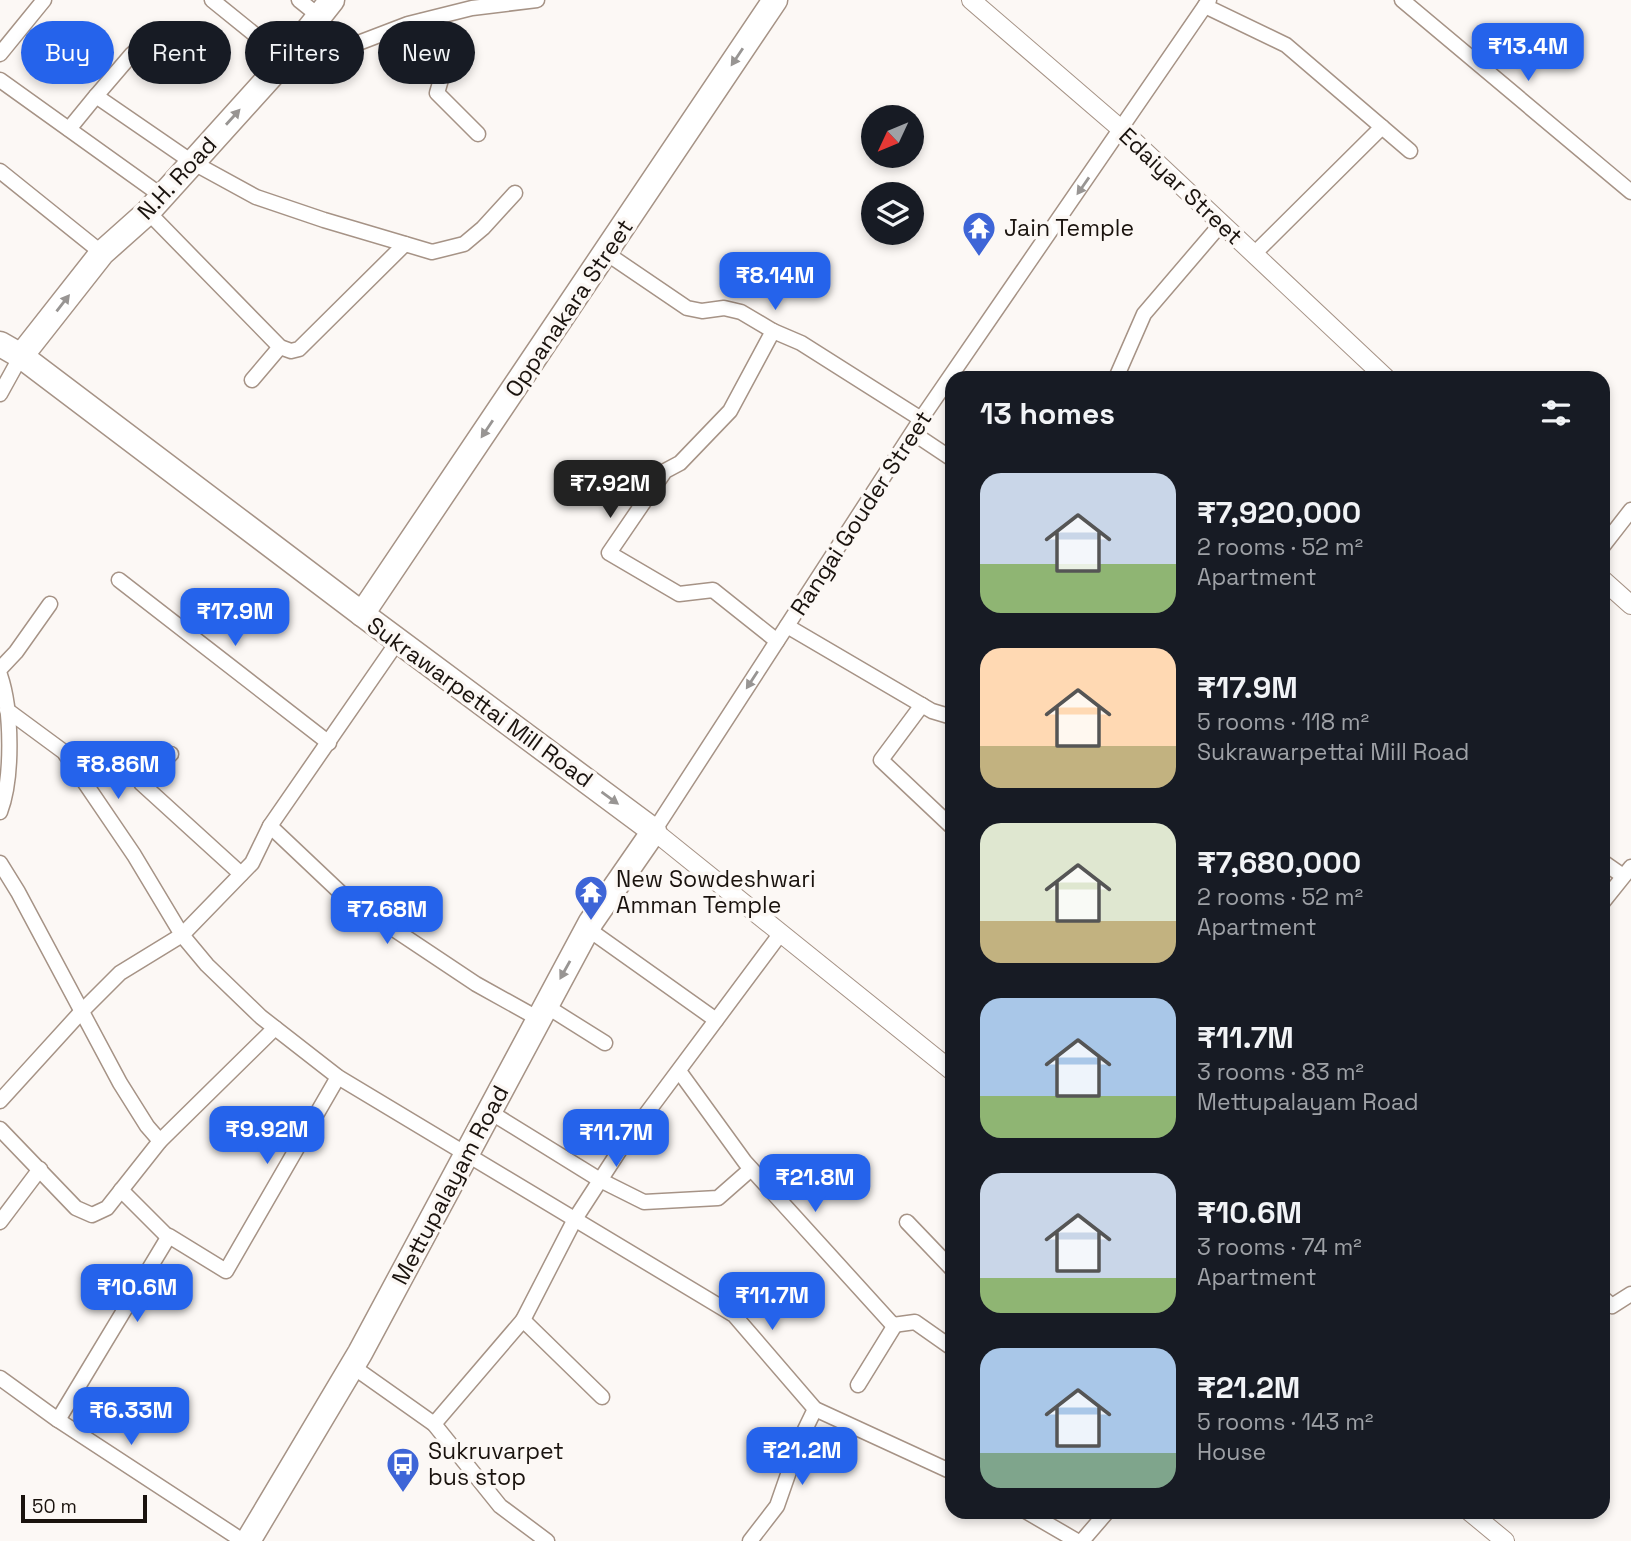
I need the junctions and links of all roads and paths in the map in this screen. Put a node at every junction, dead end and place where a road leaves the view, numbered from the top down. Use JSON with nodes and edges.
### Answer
{"nodes":[{"id":1,"x":44,"y":0,"type":"edge"},
{"id":2,"x":212,"y":0,"type":"edge"},
{"id":3,"x":299,"y":0,"type":"edge"},
{"id":4,"x":537,"y":0,"type":"edge"},
{"id":5,"x":775,"y":0,"type":"edge"},
{"id":6,"x":971,"y":0,"type":"edge"},
{"id":7,"x":1402,"y":0,"type":"edge"},
{"id":8,"x":1207,"y":3,"type":"edge"},
{"id":9,"x":325,"y":8,"type":"edge"},
{"id":10,"x":422,"y":21,"type":"edge"},
{"id":11,"x":245,"y":27,"type":"edge"},
{"id":12,"x":0,"y":54,"type":"edge"},
{"id":13,"x":128,"y":59,"type":"edge"},
{"id":14,"x":0,"y":80,"type":"edge"},
{"id":15,"x":262,"y":84,"type":"edge"},
{"id":16,"x":440,"y":84,"type":"edge"},
{"id":17,"x":96,"y":96,"type":"junction"},
{"id":18,"x":1382,"y":127,"type":"junction"},
{"id":19,"x":69,"y":129,"type":"junction"},
{"id":20,"x":1122,"y":130,"type":"junction"},
{"id":21,"x":478,"y":134,"type":"dead end"},
{"id":22,"x":1410,"y":151,"type":"dead end"},
{"id":23,"x":192,"y":162,"type":"junction"},
{"id":24,"x":0,"y":171,"type":"edge"},
{"id":25,"x":1631,"y":192,"type":"edge"},
{"id":26,"x":515,"y":194,"type":"dead end"},
{"id":27,"x":155,"y":204,"type":"junction"},
{"id":28,"x":1221,"y":224,"type":"junction"},
{"id":29,"x":405,"y":244,"type":"junction"},
{"id":30,"x":102,"y":253,"type":"junction"},
{"id":31,"x":606,"y":253,"type":"junction"},
{"id":32,"x":1254,"y":254,"type":"junction"},
{"id":33,"x":773,"y":331,"type":"junction"},
{"id":34,"x":280,"y":347,"type":"junction"},
{"id":35,"x":10,"y":350,"type":"edge"},
{"id":36,"x":954,"y":371,"type":"edge"},
{"id":37,"x":1119,"y":371,"type":"edge"},
{"id":38,"x":1379,"y":371,"type":"edge"},
{"id":39,"x":252,"y":380,"type":"dead end"},
{"id":40,"x":945,"y":384,"type":"edge"},
{"id":41,"x":0,"y":394,"type":"edge"},
{"id":42,"x":921,"y":419,"type":"junction"},
{"id":43,"x":912,"y":433,"type":"junction"},
{"id":44,"x":945,"y":454,"type":"edge"},
{"id":45,"x":1631,"y":509,"type":"edge"},
{"id":46,"x":1610,"y":537,"type":"edge"},
{"id":47,"x":119,"y":580,"type":"dead end"},
{"id":48,"x":1610,"y":586,"type":"edge"},
{"id":49,"x":50,"y":604,"type":"dead end"},
{"id":50,"x":1631,"y":605,"type":"edge"},
{"id":51,"x":362,"y":614,"type":"junction"},
{"id":52,"x":787,"y":626,"type":"junction"},
{"id":53,"x":398,"y":641,"type":"junction"},
{"id":54,"x":777,"y":641,"type":"junction"},
{"id":55,"x":0,"y":669,"type":"edge"},
{"id":56,"x":0,"y":675,"type":"edge"},
{"id":57,"x":922,"y":705,"type":"junction"},
{"id":58,"x":7,"y":710,"type":"junction"},
{"id":59,"x":945,"y":715,"type":"edge"},
{"id":60,"x":329,"y":743,"type":"junction"},
{"id":61,"x":171,"y":754,"type":"dead end"},
{"id":62,"x":3,"y":765,"type":"edge"},
{"id":63,"x":0,"y":813,"type":"edge"},
{"id":64,"x":945,"y":820,"type":"edge"},
{"id":65,"x":270,"y":826,"type":"junction"},
{"id":66,"x":654,"y":831,"type":"junction"},
{"id":67,"x":0,"y":863,"type":"edge"},
{"id":68,"x":1610,"y":865,"type":"edge"},
{"id":69,"x":1628,"y":873,"type":"edge"},
{"id":70,"x":241,"y":874,"type":"junction"},
{"id":71,"x":1610,"y":894,"type":"edge"},
{"id":72,"x":588,"y":929,"type":"junction"},
{"id":73,"x":781,"y":933,"type":"junction"},
{"id":74,"x":182,"y":935,"type":"junction"},
{"id":75,"x":82,"y":1011,"type":"junction"},
{"id":76,"x":542,"y":1013,"type":"junction"},
{"id":77,"x":716,"y":1020,"type":"junction"},
{"id":78,"x":275,"y":1028,"type":"junction"},
{"id":79,"x":605,"y":1043,"type":"dead end"},
{"id":80,"x":945,"y":1065,"type":"edge"},
{"id":81,"x":679,"y":1071,"type":"junction"},
{"id":82,"x":338,"y":1077,"type":"junction"},
{"id":83,"x":0,"y":1101,"type":"edge"},
{"id":84,"x":490,"y":1112,"type":"junction"},
{"id":85,"x":0,"y":1129,"type":"edge"},
{"id":86,"x":160,"y":1141,"type":"junction"},
{"id":87,"x":468,"y":1154,"type":"junction"},
{"id":88,"x":40,"y":1169,"type":"junction"},
{"id":89,"x":751,"y":1169,"type":"junction"},
{"id":90,"x":600,"y":1181,"type":"junction"},
{"id":91,"x":121,"y":1190,"type":"junction"},
{"id":92,"x":575,"y":1219,"type":"junction"},
{"id":93,"x":0,"y":1222,"type":"edge"},
{"id":94,"x":907,"y":1222,"type":"dead end"},
{"id":95,"x":168,"y":1237,"type":"junction"},
{"id":96,"x":945,"y":1262,"type":"edge"},
{"id":97,"x":1631,"y":1294,"type":"edge"},
{"id":98,"x":1610,"y":1304,"type":"edge"},
{"id":99,"x":523,"y":1320,"type":"junction"},
{"id":100,"x":895,"y":1325,"type":"junction"},
{"id":101,"x":945,"y":1343,"type":"edge"},
{"id":102,"x":352,"y":1366,"type":"junction"},
{"id":103,"x":0,"y":1378,"type":"edge"},
{"id":104,"x":858,"y":1385,"type":"dead end"},
{"id":105,"x":602,"y":1397,"type":"dead end"},
{"id":106,"x":815,"y":1409,"type":"junction"},
{"id":107,"x":58,"y":1420,"type":"junction"},
{"id":108,"x":434,"y":1424,"type":"junction"},
{"id":109,"x":945,"y":1469,"type":"edge"},
{"id":110,"x":1040,"y":1519,"type":"edge"},
{"id":111,"x":1100,"y":1519,"type":"edge"},
{"id":112,"x":1478,"y":1519,"type":"edge"},
{"id":113,"x":245,"y":1541,"type":"edge"},
{"id":114,"x":547,"y":1541,"type":"edge"},
{"id":115,"x":750,"y":1541,"type":"edge"},
{"id":116,"x":1080,"y":1541,"type":"edge"},
{"id":117,"x":1505,"y":1541,"type":"edge"}],
"edges":[{"from":1,"to":12,"type":"street"},
{"from":2,"to":11,"type":"street"},
{"from":3,"to":9,"type":"street"},
{"from":4,"to":10,"type":"street"},
{"from":5,"to":31,"type":"highway","name":"Oppanakara Street","one_way":true},
{"from":6,"to":20,"type":"street","name":"Edaiyar Street"},
{"from":7,"to":25,"type":"street"},
{"from":8,"to":18,"type":"street"},
{"from":8,"to":20,"type":"street","name":"Rangai Gouder Street"},
{"from":13,"to":17,"type":"street"},
{"from":14,"to":19,"type":"street"},
{"from":23,"to":15,"type":"highway","name":"N.H. Road","one_way":true},
{"from":16,"to":21,"type":"street"},
{"from":17,"to":19,"type":"street"},
{"from":17,"to":23,"type":"street"},
{"from":18,"to":22,"type":"street"},
{"from":18,"to":32,"type":"street"},
{"from":19,"to":27,"type":"street"},
{"from":20,"to":28,"type":"street","name":"Edaiyar Street"},
{"from":20,"to":36,"type":"street","name":"Rangai Gouder Street","one_way":true},
{"from":23,"to":27,"type":"highway","name":"N.H. Road"},
{"from":23,"to":29,"type":"street"},
{"from":24,"to":30,"type":"street"},
{"from":26,"to":29,"type":"street"},
{"from":27,"to":30,"type":"highway","name":"N.H. Road"},
{"from":27,"to":34,"type":"street"},
{"from":28,"to":32,"type":"street","name":"Edaiyar Street"},
{"from":28,"to":37,"type":"street"},
{"from":29,"to":34,"type":"street"},
{"from":35,"to":30,"type":"highway","name":"N.H. Road","one_way":true},
{"from":31,"to":33,"type":"street"},
{"from":31,"to":51,"type":"highway","name":"Oppanakara Street","one_way":true},
{"from":32,"to":38,"type":"street","name":"Edaiyar Street"},
{"from":33,"to":42,"type":"street"},
{"from":33,"to":54,"type":"street"},
{"from":34,"to":39,"type":"street"},
{"from":35,"to":41,"type":"street"},
{"from":35,"to":51,"type":"highway","name":"Sukrawarpettai Mill Road"},
{"from":40,"to":42,"type":"street","name":"Rangai Gouder Street","one_way":true},
{"from":42,"to":43,"type":"street","name":"Rangai Gouder Street"},
{"from":43,"to":44,"type":"street"},
{"from":43,"to":52,"type":"street","name":"Rangai Gouder Street"},
{"from":45,"to":46,"type":"street"},
{"from":47,"to":60,"type":"street"},
{"from":48,"to":50,"type":"street"},
{"from":49,"to":55,"type":"street"},
{"from":51,"to":53,"type":"highway","name":"Sukrawarpettai Mill Road"},
{"from":52,"to":54,"type":"street","name":"Rangai Gouder Street"},
{"from":52,"to":57,"type":"street"},
{"from":53,"to":60,"type":"street"},
{"from":53,"to":66,"type":"highway","name":"Sukrawarpettai Mill Road","one_way":true},
{"from":54,"to":66,"type":"street","name":"Rangai Gouder Street","one_way":true},
{"from":56,"to":58,"type":"street"},
{"from":57,"to":59,"type":"street"},
{"from":57,"to":64,"type":"street"},
{"from":58,"to":62,"type":"street"},
{"from":58,"to":74,"type":"street"},
{"from":60,"to":65,"type":"street"},
{"from":61,"to":70,"type":"street"},
{"from":62,"to":63,"type":"street"},
{"from":65,"to":70,"type":"street"},
{"from":65,"to":76,"type":"street"},
{"from":66,"to":72,"type":"highway","name":"Mettupalayam Road"},
{"from":66,"to":73,"type":"street","name":"Sukrawarpettai Mill Road"},
{"from":67,"to":75,"type":"street"},
{"from":68,"to":69,"type":"street"},
{"from":69,"to":71,"type":"street"},
{"from":70,"to":74,"type":"street"},
{"from":72,"to":76,"type":"highway","name":"Mettupalayam Road","one_way":true},
{"from":72,"to":77,"type":"street"},
{"from":73,"to":77,"type":"street"},
{"from":73,"to":80,"type":"street","name":"Sukrawarpettai Mill Road"},
{"from":74,"to":75,"type":"street"},
{"from":74,"to":78,"type":"street"},
{"from":75,"to":83,"type":"street"},
{"from":75,"to":86,"type":"street"},
{"from":76,"to":79,"type":"street"},
{"from":76,"to":84,"type":"highway","name":"Mettupalayam Road"},
{"from":77,"to":81,"type":"street"},
{"from":78,"to":82,"type":"street"},
{"from":78,"to":86,"type":"street"},
{"from":81,"to":89,"type":"street"},
{"from":81,"to":90,"type":"street"},
{"from":82,"to":87,"type":"street"},
{"from":82,"to":95,"type":"street"},
{"from":84,"to":87,"type":"highway","name":"Mettupalayam Road"},
{"from":84,"to":90,"type":"street"},
{"from":85,"to":88,"type":"street"},
{"from":86,"to":91,"type":"street"},
{"from":87,"to":92,"type":"street"},
{"from":87,"to":102,"type":"highway","name":"Mettupalayam Road"},
{"from":88,"to":91,"type":"street"},
{"from":88,"to":93,"type":"street"},
{"from":89,"to":90,"type":"street"},
{"from":89,"to":100,"type":"street"},
{"from":90,"to":92,"type":"street"},
{"from":91,"to":95,"type":"street"},
{"from":92,"to":99,"type":"street"},
{"from":92,"to":106,"type":"street"},
{"from":94,"to":96,"type":"street"},
{"from":95,"to":107,"type":"street"},
{"from":97,"to":98,"type":"street"},
{"from":99,"to":105,"type":"street"},
{"from":99,"to":108,"type":"street"},
{"from":100,"to":101,"type":"street"},
{"from":100,"to":104,"type":"street"},
{"from":102,"to":108,"type":"street"},
{"from":102,"to":113,"type":"highway","name":"Mettupalayam Road"},
{"from":103,"to":107,"type":"street"},
{"from":106,"to":109,"type":"street"},
{"from":106,"to":115,"type":"street"},
{"from":107,"to":113,"type":"street"},
{"from":108,"to":114,"type":"street"},
{"from":110,"to":116,"type":"street"},
{"from":111,"to":116,"type":"street"},
{"from":112,"to":117,"type":"street"}]}
